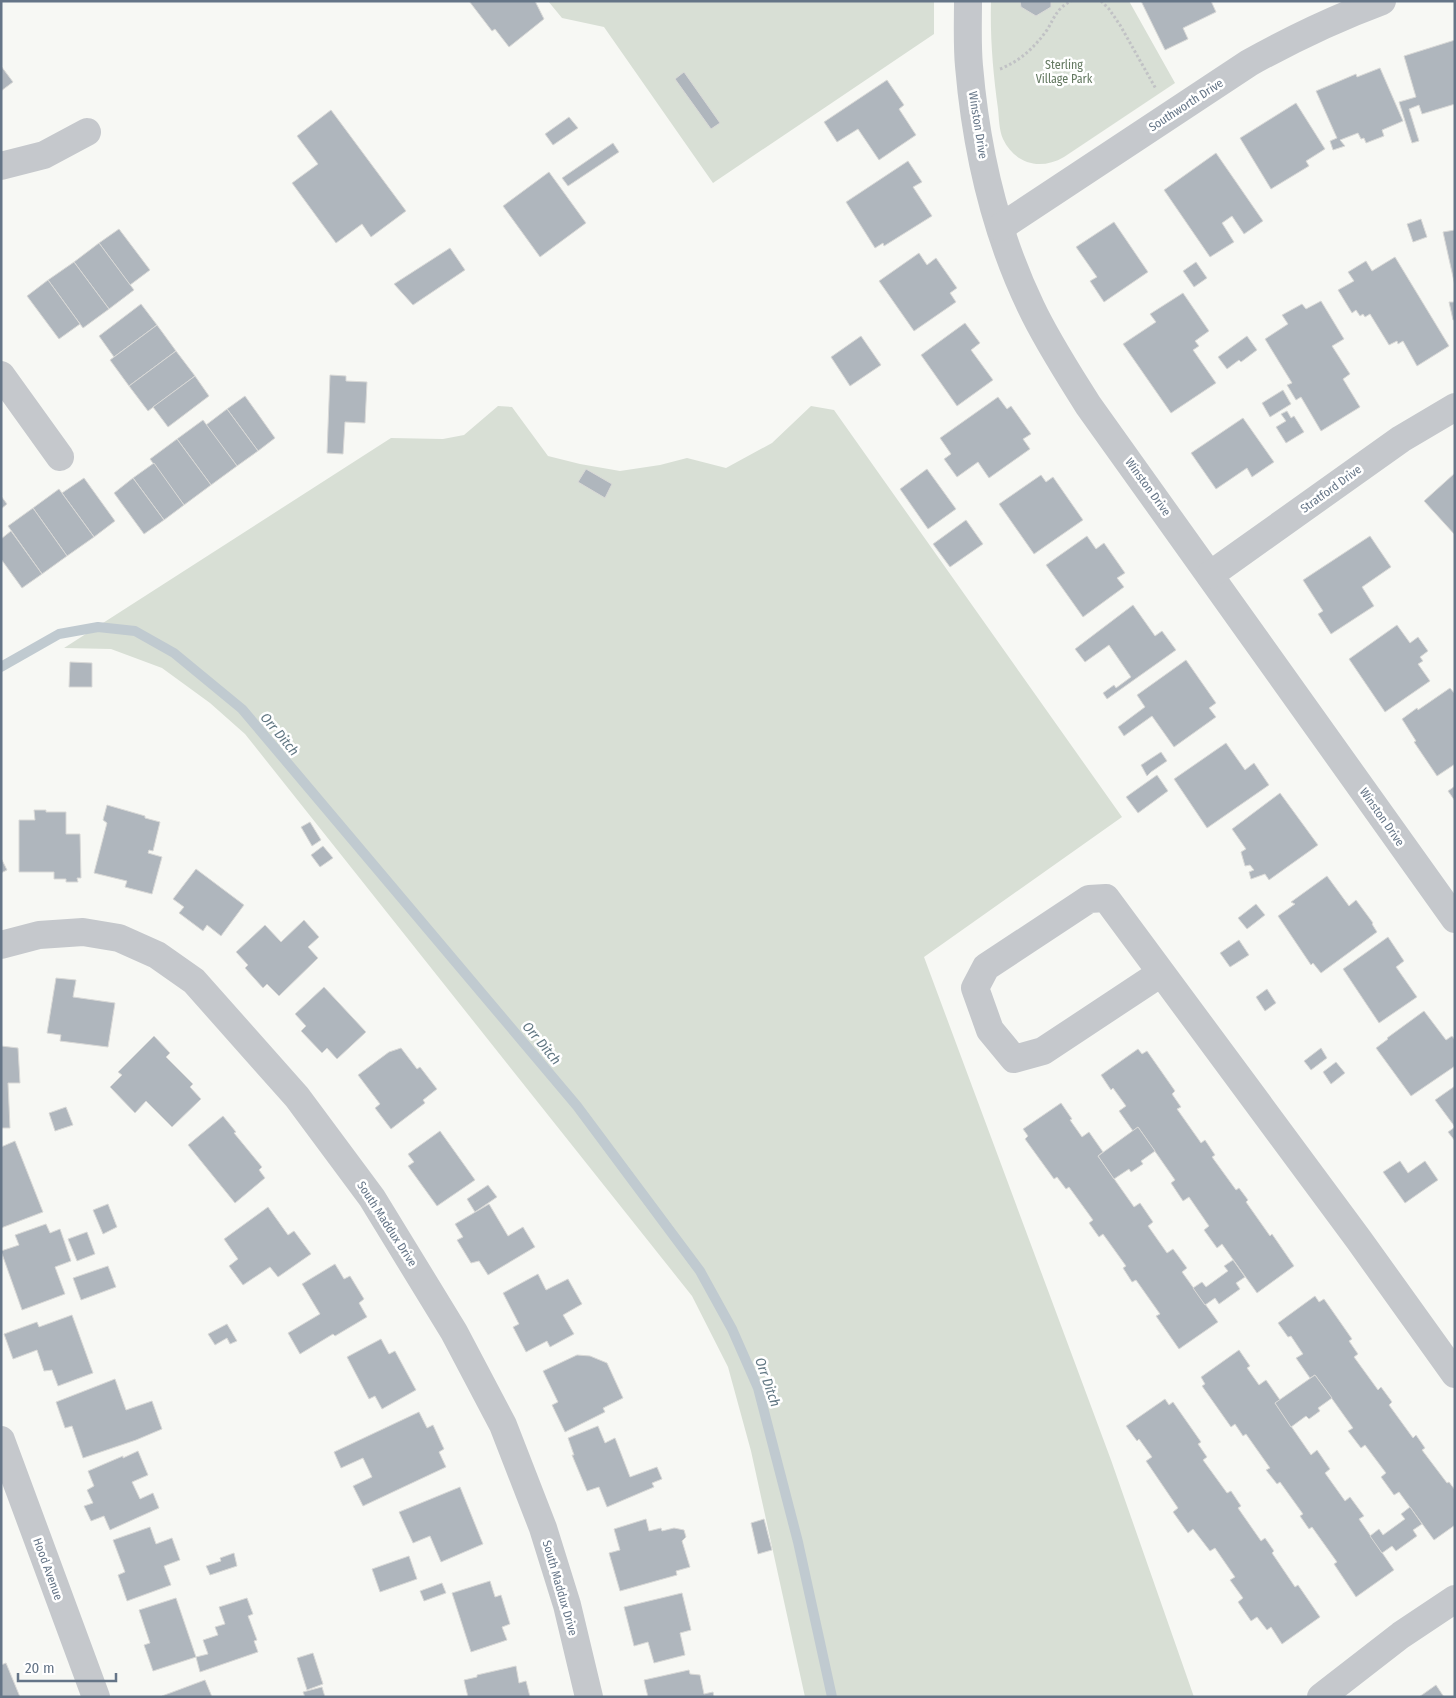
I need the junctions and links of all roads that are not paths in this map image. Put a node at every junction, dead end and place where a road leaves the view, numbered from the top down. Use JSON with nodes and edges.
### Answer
{"nodes":[{"id":1,"x":968,"y":1,"type":"edge"},
{"id":2,"x":1382,"y":1,"type":"edge"},
{"id":3,"x":87,"y":132,"type":"dead end"},
{"id":4,"x":1,"y":166,"type":"edge"},
{"id":5,"x":1001,"y":227,"type":"junction"},
{"id":6,"x":1,"y":376,"type":"edge"},
{"id":7,"x":1455,"y":407,"type":"edge"},
{"id":8,"x":60,"y":457,"type":"dead end"},
{"id":9,"x":1210,"y":575,"type":"junction"},
{"id":10,"x":1455,"y":919,"type":"edge"},
{"id":11,"x":1,"y":945,"type":"edge"},
{"id":12,"x":1161,"y":973,"type":"junction"},
{"id":13,"x":1455,"y":1374,"type":"edge"},
{"id":14,"x":1,"y":1440,"type":"edge"},
{"id":15,"x":1455,"y":1598,"type":"edge"},
{"id":16,"x":96,"y":1697,"type":"edge"},
{"id":17,"x":589,"y":1697,"type":"edge"},
{"id":18,"x":1321,"y":1697,"type":"edge"}],
"edges":[{"from":1,"to":5,"type":"street","name":"Winston Drive"},
{"from":2,"to":5,"type":"street","name":"Southworth Drive"},
{"from":3,"to":4,"type":"street"},
{"from":5,"to":9,"type":"street","name":"Winston Drive"},
{"from":6,"to":8,"type":"street"},
{"from":7,"to":9,"type":"street","name":"Stratford Drive"},
{"from":9,"to":10,"type":"street","name":"Winston Drive"},
{"from":11,"to":17,"type":"street","name":"South Maddux Drive"},
{"from":12,"to":12,"type":"street"},
{"from":12,"to":13,"type":"street"},
{"from":14,"to":16,"type":"street","name":"Hood Avenue"},
{"from":15,"to":18,"type":"street"}]}
